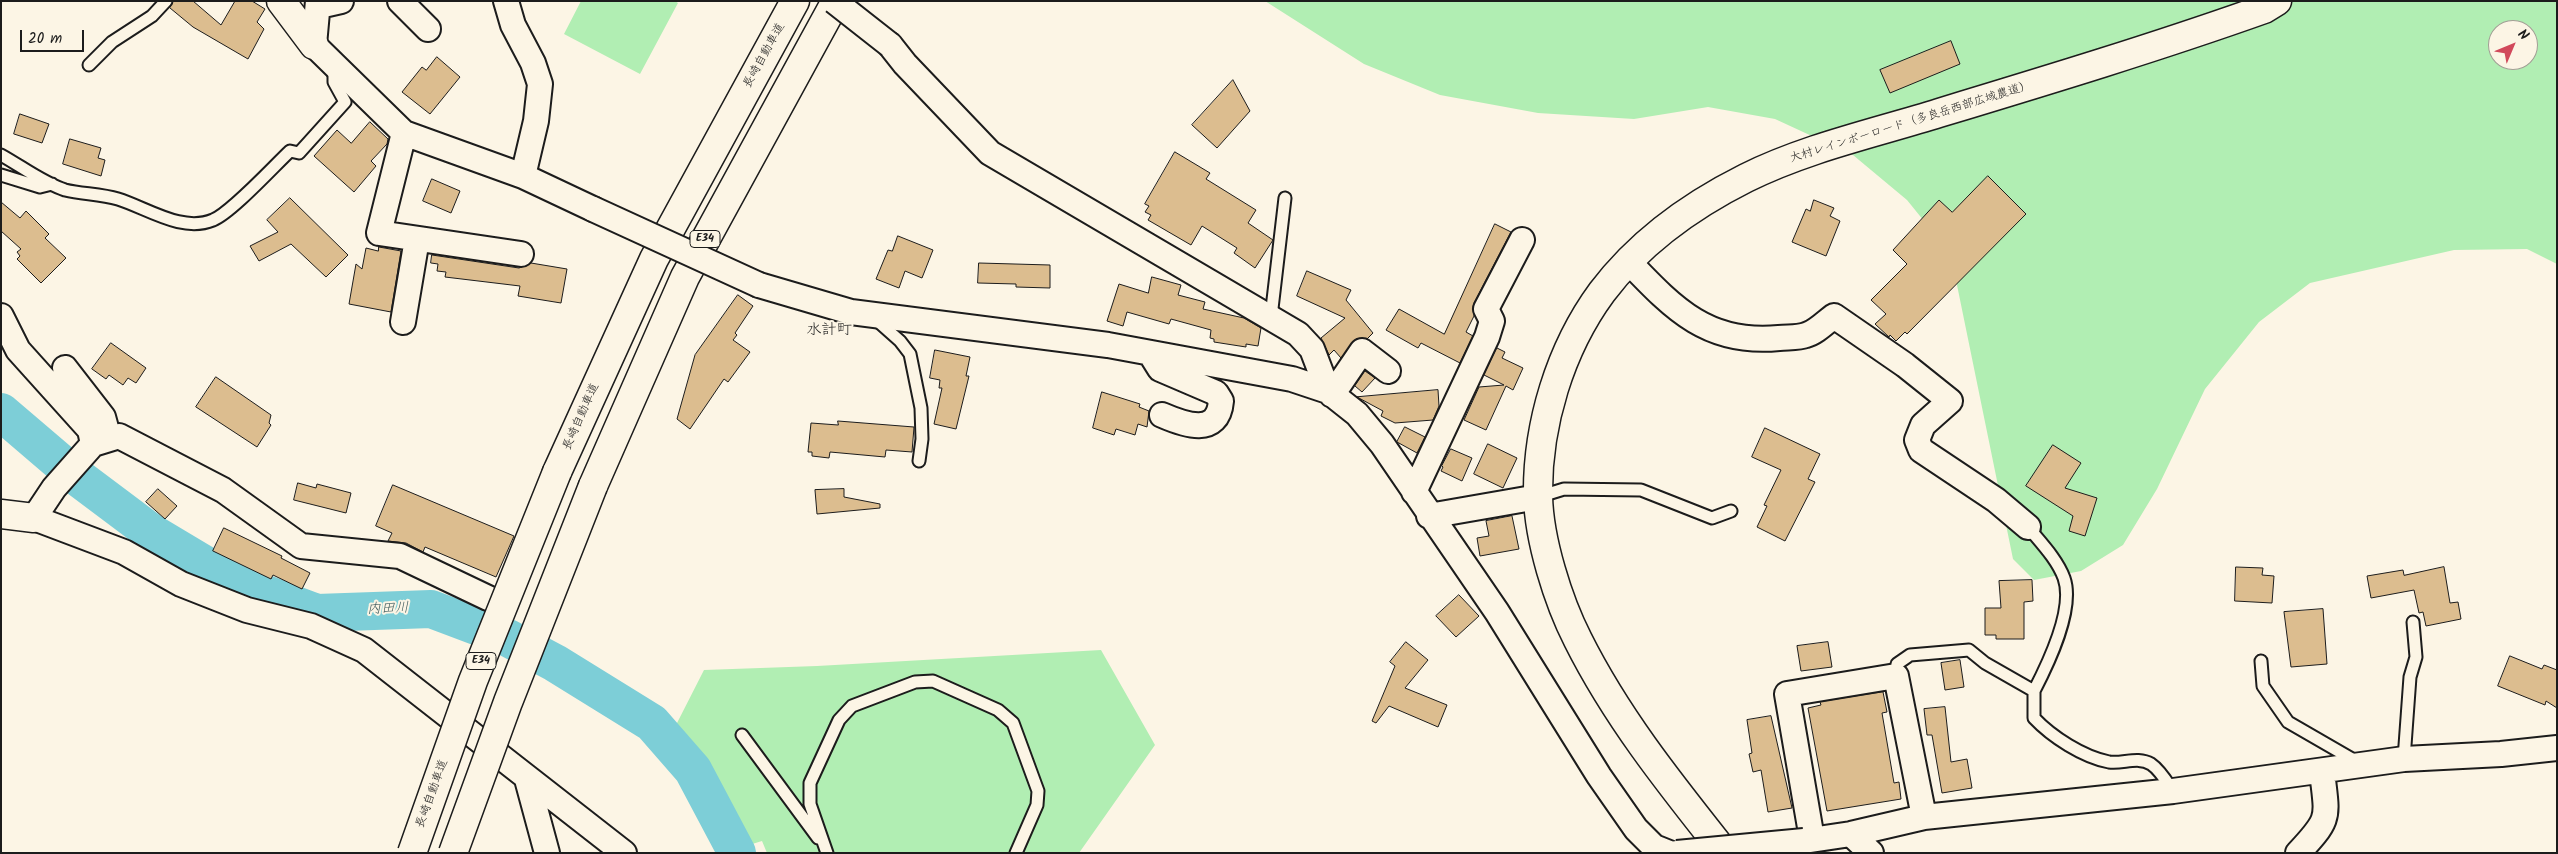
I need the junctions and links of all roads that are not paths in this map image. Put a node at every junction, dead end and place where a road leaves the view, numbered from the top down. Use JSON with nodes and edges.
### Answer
{"nodes":[{"id":1,"x":166,"y":1,"type":"edge"},
{"id":2,"x":280,"y":1,"type":"edge"},
{"id":3,"x":400,"y":1,"type":"edge"},
{"id":4,"x":506,"y":1,"type":"edge"},
{"id":5,"x":795,"y":1,"type":"edge"},
{"id":6,"x":835,"y":1,"type":"edge"},
{"id":7,"x":2277,"y":1,"type":"edge"},
{"id":8,"x":326,"y":3,"type":"edge"},
{"id":9,"x":428,"y":29,"type":"dead end"},
{"id":10,"x":314,"y":45,"type":"junction"},
{"id":11,"x":334,"y":64,"type":"junction"},
{"id":12,"x":89,"y":65,"type":"dead end"},
{"id":13,"x":404,"y":133,"type":"junction"},
{"id":14,"x":1,"y":155,"type":"edge"},
{"id":15,"x":1,"y":175,"type":"edge"},
{"id":16,"x":523,"y":176,"type":"junction"},
{"id":17,"x":52,"y":184,"type":"junction"},
{"id":18,"x":1284,"y":198,"type":"dead end"},
{"id":19,"x":417,"y":239,"type":"junction"},
{"id":20,"x":1522,"y":240,"type":"dead end"},
{"id":21,"x":521,"y":254,"type":"dead end"},
{"id":22,"x":1628,"y":262,"type":"junction"},
{"id":23,"x":871,"y":314,"type":"junction"},
{"id":24,"x":1,"y":316,"type":"edge"},
{"id":25,"x":1271,"y":317,"type":"junction"},
{"id":26,"x":403,"y":322,"type":"dead end"},
{"id":27,"x":1150,"y":353,"type":"junction"},
{"id":28,"x":66,"y":368,"type":"dead end"},
{"id":29,"x":1388,"y":371,"type":"dead end"},
{"id":30,"x":1330,"y":393,"type":"junction"},
{"id":31,"x":1162,"y":415,"type":"dead end"},
{"id":32,"x":95,"y":447,"type":"junction"},
{"id":33,"x":919,"y":461,"type":"dead end"},
{"id":34,"x":1414,"y":492,"type":"junction"},
{"id":35,"x":1538,"y":497,"type":"junction"},
{"id":36,"x":1731,"y":511,"type":"dead end"},
{"id":37,"x":1,"y":514,"type":"edge"},
{"id":38,"x":1429,"y":516,"type":"junction"},
{"id":39,"x":34,"y":518,"type":"junction"},
{"id":40,"x":2028,"y":528,"type":"joint"},
{"id":41,"x":488,"y":598,"type":"dead end"},
{"id":42,"x":2413,"y":622,"type":"dead end"},
{"id":43,"x":2261,"y":661,"type":"dead end"},
{"id":44,"x":1896,"y":676,"type":"junction"},
{"id":45,"x":2034,"y":692,"type":"junction"},
{"id":46,"x":742,"y":735,"type":"dead end"},
{"id":47,"x":2557,"y":748,"type":"edge"},
{"id":48,"x":2404,"y":759,"type":"junction"},
{"id":49,"x":2363,"y":765,"type":"junction"},
{"id":50,"x":2322,"y":771,"type":"junction"},
{"id":51,"x":527,"y":779,"type":"junction"},
{"id":52,"x":2173,"y":791,"type":"junction"},
{"id":53,"x":1924,"y":817,"type":"junction"},
{"id":54,"x":1851,"y":834,"type":"junction"},
{"id":55,"x":1808,"y":840,"type":"junction"},
{"id":56,"x":827,"y":851,"type":"edge"},
{"id":57,"x":412,"y":853,"type":"edge"},
{"id":58,"x":453,"y":853,"type":"edge"},
{"id":59,"x":547,"y":853,"type":"edge"},
{"id":60,"x":624,"y":853,"type":"edge"},
{"id":61,"x":1016,"y":853,"type":"edge"},
{"id":62,"x":1669,"y":853,"type":"edge"},
{"id":63,"x":1677,"y":853,"type":"edge"},
{"id":64,"x":1725,"y":853,"type":"edge"},
{"id":65,"x":1871,"y":853,"type":"edge"},
{"id":66,"x":2298,"y":853,"type":"edge"}],
"edges":[{"from":1,"to":12,"type":"lane"},
{"from":2,"to":10,"type":"main road"},
{"from":3,"to":9,"type":"street"},
{"from":4,"to":16,"type":"street"},
{"from":5,"to":57,"type":"main road","name":"長崎自動車道","number":"E34","bridge":true},
{"from":6,"to":25,"type":"street","bridge":true},
{"from":6,"to":58,"type":"main road","number":"E34","bridge":true},
{"from":7,"to":22,"type":"main road","name":"大村レインボーロード（多良岳西部広域農道）"},
{"from":8,"to":10,"type":"street"},
{"from":10,"to":11,"type":"street"},
{"from":11,"to":13,"type":"street"},
{"from":11,"to":17,"type":"lane"},
{"from":13,"to":16,"type":"street"},
{"from":13,"to":19,"type":"street"},
{"from":14,"to":17,"type":"lane"},
{"from":15,"to":17,"type":"lane"},
{"from":16,"to":23,"type":"street","bridge":true},
{"from":18,"to":25,"type":"lane"},
{"from":19,"to":21,"type":"street"},
{"from":19,"to":26,"type":"street"},
{"from":20,"to":34,"type":"street"},
{"from":22,"to":35,"type":"main road","name":"大村レインボーロード（多良岳西部広域農道）"},
{"from":22,"to":40,"type":"street"},
{"from":23,"to":27,"type":"street"},
{"from":23,"to":33,"type":"lane"},
{"from":24,"to":32,"type":"street"},
{"from":25,"to":30,"type":"street"},
{"from":27,"to":30,"type":"street"},
{"from":27,"to":31,"type":"street"},
{"from":28,"to":32,"type":"street"},
{"from":29,"to":30,"type":"street"},
{"from":30,"to":34,"type":"street"},
{"from":32,"to":39,"type":"street"},
{"from":32,"to":41,"type":"street"},
{"from":34,"to":38,"type":"street"},
{"from":35,"to":36,"type":"lane"},
{"from":35,"to":38,"type":"street"},
{"from":35,"to":64,"type":"main road","name":"大村レインボーロード（多良岳西部広域農道）"},
{"from":37,"to":39,"type":"main road"},
{"from":38,"to":62,"type":"street"},
{"from":39,"to":51,"type":"street"},
{"from":40,"to":45,"type":"lane"},
{"from":42,"to":48,"type":"lane"},
{"from":43,"to":49,"type":"lane"},
{"from":44,"to":45,"type":"lane"},
{"from":44,"to":53,"type":"street"},
{"from":44,"to":55,"type":"street"},
{"from":45,"to":52,"type":"lane"},
{"from":46,"to":56,"type":"lane"},
{"from":47,"to":48,"type":"street"},
{"from":48,"to":49,"type":"street"},
{"from":49,"to":50,"type":"street"},
{"from":50,"to":52,"type":"street"},
{"from":50,"to":66,"type":"street"},
{"from":51,"to":59,"type":"street"},
{"from":51,"to":60,"type":"street"},
{"from":52,"to":53,"type":"street"},
{"from":53,"to":54,"type":"street"},
{"from":54,"to":55,"type":"street"},
{"from":54,"to":65,"type":"street"},
{"from":55,"to":63,"type":"street","bridge":true},
{"from":56,"to":61,"type":"lane"}]}
